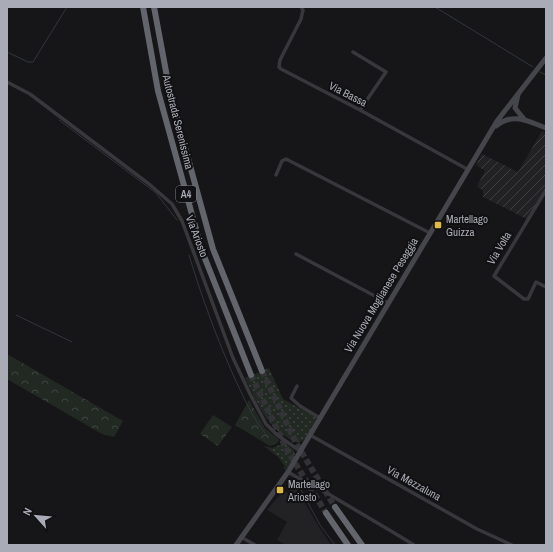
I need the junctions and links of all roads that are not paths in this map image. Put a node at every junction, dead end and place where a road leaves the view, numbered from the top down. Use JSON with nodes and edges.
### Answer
{"nodes":[{"id":1,"x":143,"y":7,"type":"edge"},
{"id":2,"x":154,"y":7,"type":"edge"},
{"id":3,"x":301,"y":7,"type":"edge"},
{"id":4,"x":353,"y":52,"type":"dead end"},
{"id":5,"x":546,"y":58,"type":"edge"},
{"id":6,"x":7,"y":82,"type":"edge"},
{"id":7,"x":522,"y":87,"type":"junction"},
{"id":8,"x":506,"y":108,"type":"junction"},
{"id":9,"x":360,"y":110,"type":"junction"},
{"id":10,"x":516,"y":111,"type":"junction"},
{"id":11,"x":514,"y":118,"type":"junction"},
{"id":12,"x":525,"y":119,"type":"junction"},
{"id":13,"x":546,"y":128,"type":"edge"},
{"id":14,"x":491,"y":130,"type":"junction"},
{"id":15,"x":467,"y":169,"type":"junction"},
{"id":16,"x":276,"y":175,"type":"dead end"},
{"id":17,"x":546,"y":190,"type":"edge"},
{"id":18,"x":430,"y":233,"type":"junction"},
{"id":19,"x":296,"y":254,"type":"dead end"},
{"id":20,"x":546,"y":287,"type":"edge"},
{"id":21,"x":388,"y":304,"type":"junction"},
{"id":22,"x":262,"y":371,"type":"tunnel mouth"},
{"id":23,"x":251,"y":375,"type":"tunnel mouth"},
{"id":24,"x":296,"y":386,"type":"dead end"},
{"id":25,"x":320,"y":418,"type":"junction"},
{"id":26,"x":310,"y":435,"type":"junction"},
{"id":27,"x":300,"y":451,"type":"junction"},
{"id":28,"x":288,"y":472,"type":"junction"},
{"id":29,"x":335,"y":507,"type":"tunnel mouth"},
{"id":30,"x":326,"y":513,"type":"tunnel mouth"},
{"id":31,"x":242,"y":537,"type":"junction"},
{"id":32,"x":236,"y":545,"type":"edge"},
{"id":33,"x":255,"y":545,"type":"edge"},
{"id":34,"x":348,"y":545,"type":"edge"},
{"id":35,"x":362,"y":545,"type":"edge"},
{"id":36,"x":414,"y":545,"type":"edge"},
{"id":37,"x":512,"y":545,"type":"edge"}],
"edges":[{"from":1,"to":23,"type":"highway","name":"Autostrada Serenissima","number":"A4"},
{"from":2,"to":22,"type":"highway","name":"Autostrada Serenissima","number":"A4"},
{"from":3,"to":9,"type":"street","name":"Via Bassa"},
{"from":4,"to":9,"type":"street"},
{"from":5,"to":7,"type":"main road","name":"Via Nuova Moglianese Peseggia"},
{"from":6,"to":27,"type":"street","name":"Via Ariosto"},
{"from":7,"to":8,"type":"main road","name":"Via Nuova Moglianese Peseggia"},
{"from":7,"to":10,"type":"main road"},
{"from":8,"to":10,"type":"main road"},
{"from":8,"to":11,"type":"main road"},
{"from":8,"to":14,"type":"main road","name":"Via Nuova Moglianese Peseggia"},
{"from":9,"to":15,"type":"street","name":"Via Bassa"},
{"from":10,"to":12,"type":"main road"},
{"from":11,"to":12,"type":"main road"},
{"from":11,"to":14,"type":"main road"},
{"from":12,"to":13,"type":"main road"},
{"from":14,"to":15,"type":"main road","name":"Via Nuova Moglianese Peseggia"},
{"from":15,"to":18,"type":"main road","name":"Via Nuova Moglianese Peseggia"},
{"from":16,"to":18,"type":"street"},
{"from":17,"to":20,"type":"street","name":"Via Volta"},
{"from":18,"to":21,"type":"main road","name":"Via Nuova Moglianese Peseggia"},
{"from":19,"to":21,"type":"street"},
{"from":21,"to":25,"type":"main road","name":"Via Nuova Moglianese Peseggia"},
{"from":24,"to":25,"type":"street"},
{"from":25,"to":26,"type":"main road","name":"Via Nuova Moglianese Peseggia"},
{"from":26,"to":27,"type":"main road","name":"Via Nuova Moglianese Peseggia"},
{"from":26,"to":37,"type":"street","name":"Via Mezzaluna"},
{"from":27,"to":28,"type":"main road","name":"Via Nuova Moglianese Peseggia"},
{"from":28,"to":31,"type":"main road","name":"Via Nuova Moglianese Peseggia"},
{"from":28,"to":36,"type":"street"},
{"from":29,"to":35,"type":"highway"},
{"from":30,"to":34,"type":"highway"},
{"from":31,"to":32,"type":"main road","name":"Via Nuova Moglianese Peseggia"},
{"from":31,"to":33,"type":"street"}]}
